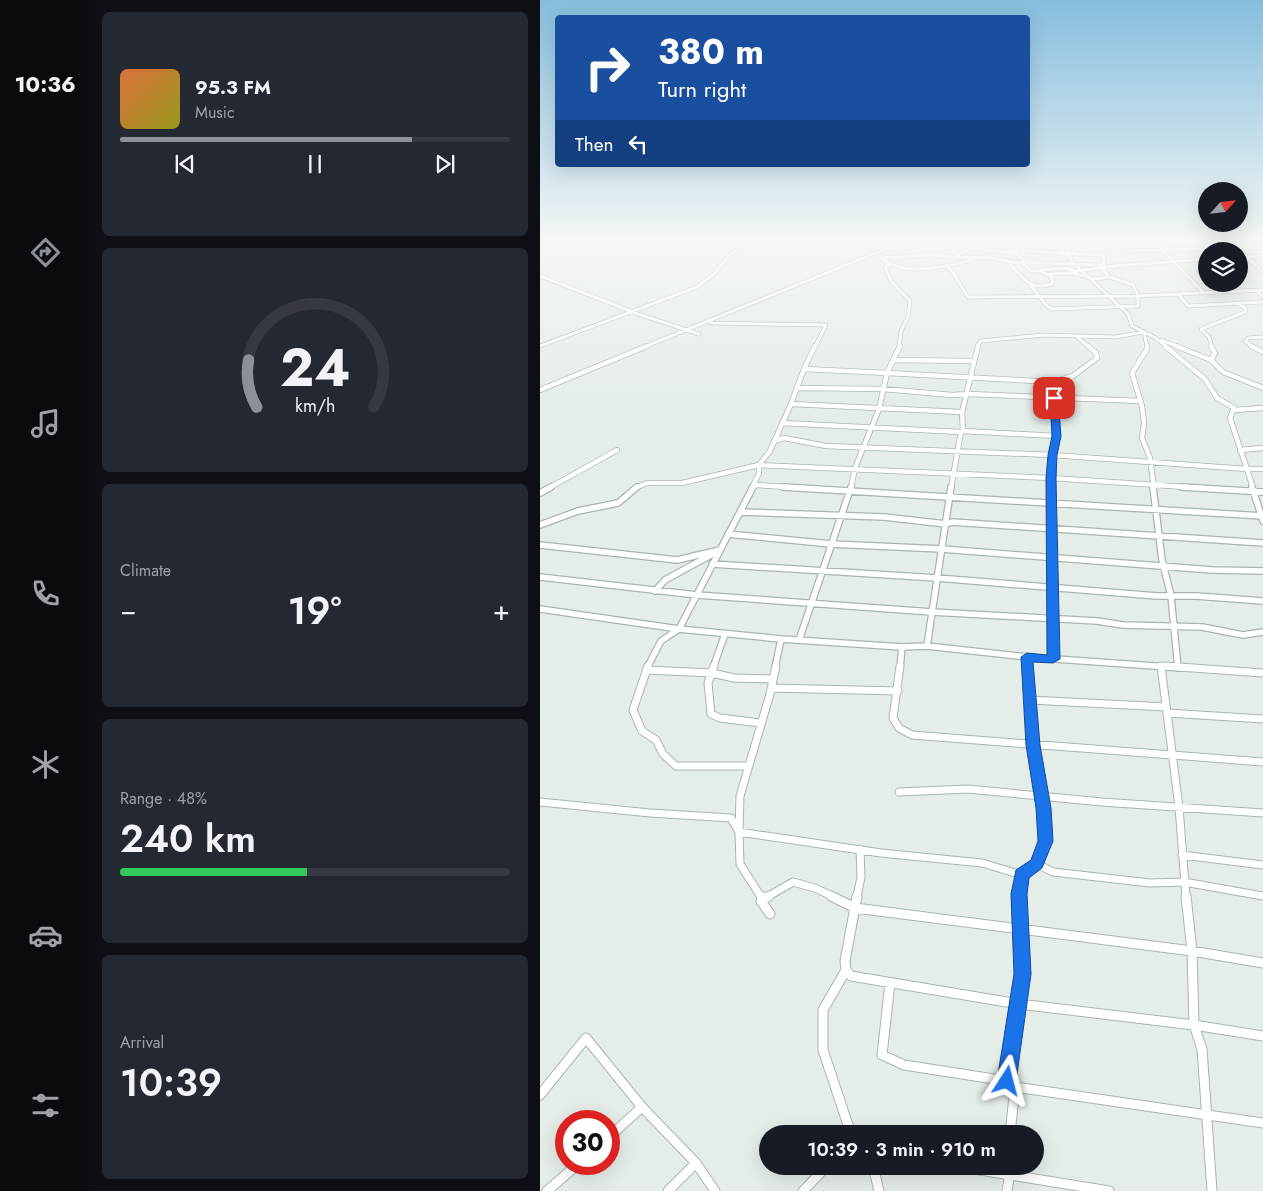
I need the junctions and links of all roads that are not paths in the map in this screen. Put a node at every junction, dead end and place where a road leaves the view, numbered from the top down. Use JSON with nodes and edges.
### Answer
{"nodes":[{"id":1,"x":584,"y":293,"type":"edge"},
{"id":2,"x":682,"y":293,"type":"edge"},
{"id":3,"x":781,"y":293,"type":"edge"},
{"id":4,"x":902,"y":293,"type":"edge"},
{"id":5,"x":965,"y":293,"type":"edge"},
{"id":6,"x":1037,"y":293,"type":"edge"},
{"id":7,"x":1105,"y":293,"type":"edge"},
{"id":8,"x":1136,"y":293,"type":"edge"},
{"id":9,"x":1196,"y":293,"type":"edge"},
{"id":10,"x":1178,"y":294,"type":"junction"},
{"id":11,"x":1108,"y":295,"type":"junction"},
{"id":12,"x":1040,"y":296,"type":"junction"},
{"id":13,"x":1138,"y":296,"type":"junction"},
{"id":14,"x":1263,"y":302,"type":"edge"},
{"id":15,"x":1238,"y":304,"type":"junction"},
{"id":16,"x":1122,"y":308,"type":"junction"},
{"id":17,"x":633,"y":311,"type":"junction"},
{"id":18,"x":706,"y":323,"type":"junction"},
{"id":19,"x":687,"y":330,"type":"junction"},
{"id":20,"x":1144,"y":332,"type":"junction"},
{"id":21,"x":699,"y":334,"type":"dead end"},
{"id":22,"x":1077,"y":337,"type":"junction"},
{"id":23,"x":1154,"y":337,"type":"junction"},
{"id":24,"x":1263,"y":337,"type":"edge"},
{"id":25,"x":540,"y":346,"type":"edge"},
{"id":26,"x":1263,"y":352,"type":"edge"},
{"id":27,"x":893,"y":360,"type":"junction"},
{"id":28,"x":1211,"y":360,"type":"junction"},
{"id":29,"x":973,"y":361,"type":"junction"},
{"id":30,"x":804,"y":369,"type":"junction"},
{"id":31,"x":887,"y":373,"type":"junction"},
{"id":32,"x":971,"y":378,"type":"junction"},
{"id":33,"x":1053,"y":382,"type":"junction"},
{"id":34,"x":797,"y":388,"type":"junction"},
{"id":35,"x":1263,"y":388,"type":"edge"},
{"id":36,"x":883,"y":389,"type":"junction"},
{"id":37,"x":540,"y":390,"type":"edge"},
{"id":38,"x":969,"y":394,"type":"junction"},
{"id":39,"x":1054,"y":398,"type":"junction"},
{"id":40,"x":1140,"y":401,"type":"junction"},
{"id":41,"x":791,"y":404,"type":"junction"},
{"id":42,"x":1263,"y":408,"type":"edge"},
{"id":43,"x":879,"y":409,"type":"junction"},
{"id":44,"x":1234,"y":410,"type":"junction"},
{"id":45,"x":962,"y":412,"type":"junction"},
{"id":46,"x":782,"y":423,"type":"junction"},
{"id":47,"x":870,"y":427,"type":"junction"},
{"id":48,"x":962,"y":431,"type":"junction"},
{"id":49,"x":1057,"y":436,"type":"junction"},
{"id":50,"x":774,"y":441,"type":"junction"},
{"id":51,"x":863,"y":447,"type":"junction"},
{"id":52,"x":1263,"y":448,"type":"edge"},
{"id":53,"x":617,"y":450,"type":"dead end"},
{"id":54,"x":1240,"y":450,"type":"junction"},
{"id":55,"x":957,"y":451,"type":"junction"},
{"id":56,"x":1052,"y":455,"type":"junction"},
{"id":57,"x":1150,"y":462,"type":"junction"},
{"id":58,"x":759,"y":465,"type":"junction"},
{"id":59,"x":855,"y":468,"type":"junction"},
{"id":60,"x":1247,"y":469,"type":"junction"},
{"id":61,"x":1263,"y":469,"type":"edge"},
{"id":62,"x":953,"y":472,"type":"junction"},
{"id":63,"x":1051,"y":478,"type":"junction"},
{"id":64,"x":754,"y":484,"type":"junction"},
{"id":65,"x":1152,"y":486,"type":"junction"},
{"id":66,"x":850,"y":491,"type":"junction"},
{"id":67,"x":1254,"y":491,"type":"junction"},
{"id":68,"x":1263,"y":492,"type":"edge"},
{"id":69,"x":540,"y":493,"type":"edge"},
{"id":70,"x":950,"y":497,"type":"junction"},
{"id":71,"x":1052,"y":503,"type":"junction"},
{"id":72,"x":1156,"y":508,"type":"junction"},
{"id":73,"x":740,"y":512,"type":"junction"},
{"id":74,"x":840,"y":515,"type":"junction"},
{"id":75,"x":1263,"y":518,"type":"edge"},
{"id":76,"x":946,"y":524,"type":"junction"},
{"id":77,"x":540,"y":525,"type":"edge"},
{"id":78,"x":1052,"y":528,"type":"junction"},
{"id":79,"x":728,"y":534,"type":"junction"},
{"id":80,"x":1159,"y":536,"type":"junction"},
{"id":81,"x":1263,"y":543,"type":"edge"},
{"id":82,"x":830,"y":544,"type":"junction"},
{"id":83,"x":540,"y":545,"type":"edge"},
{"id":84,"x":942,"y":549,"type":"junction"},
{"id":85,"x":720,"y":550,"type":"junction"},
{"id":86,"x":1051,"y":556,"type":"junction"},
{"id":87,"x":712,"y":564,"type":"junction"},
{"id":88,"x":1163,"y":565,"type":"junction"},
{"id":89,"x":1263,"y":571,"type":"edge"},
{"id":90,"x":822,"y":572,"type":"junction"},
{"id":91,"x":540,"y":577,"type":"edge"},
{"id":92,"x":938,"y":578,"type":"junction"},
{"id":93,"x":1053,"y":588,"type":"junction"},
{"id":94,"x":655,"y":591,"type":"junction"},
{"id":95,"x":696,"y":595,"type":"junction"},
{"id":96,"x":1170,"y":596,"type":"junction"},
{"id":97,"x":1263,"y":601,"type":"edge"},
{"id":98,"x":811,"y":604,"type":"junction"},
{"id":99,"x":540,"y":609,"type":"edge"},
{"id":100,"x":932,"y":612,"type":"junction"},
{"id":101,"x":1053,"y":620,"type":"junction"},
{"id":102,"x":1174,"y":627,"type":"junction"},
{"id":103,"x":679,"y":629,"type":"junction"},
{"id":104,"x":1263,"y":632,"type":"edge"},
{"id":105,"x":725,"y":634,"type":"junction"},
{"id":106,"x":781,"y":639,"type":"junction"},
{"id":107,"x":799,"y":640,"type":"junction"},
{"id":108,"x":902,"y":646,"type":"junction"},
{"id":109,"x":927,"y":646,"type":"junction"},
{"id":110,"x":1027,"y":657,"type":"junction"},
{"id":111,"x":1053,"y":659,"type":"junction"},
{"id":112,"x":1161,"y":666,"type":"junction"},
{"id":113,"x":1178,"y":668,"type":"junction"},
{"id":114,"x":646,"y":670,"type":"junction"},
{"id":115,"x":712,"y":673,"type":"junction"},
{"id":116,"x":1263,"y":673,"type":"edge"},
{"id":117,"x":772,"y":679,"type":"junction"},
{"id":118,"x":771,"y":688,"type":"junction"},
{"id":119,"x":898,"y":691,"type":"junction"},
{"id":120,"x":1030,"y":700,"type":"junction"},
{"id":121,"x":1166,"y":710,"type":"junction"},
{"id":122,"x":1263,"y":719,"type":"edge"},
{"id":123,"x":760,"y":723,"type":"junction"},
{"id":124,"x":1033,"y":745,"type":"junction"},
{"id":125,"x":1173,"y":755,"type":"junction"},
{"id":126,"x":1263,"y":762,"type":"edge"},
{"id":127,"x":748,"y":766,"type":"junction"},
{"id":128,"x":899,"y":792,"type":"dead end"},
{"id":129,"x":1042,"y":796,"type":"junction"},
{"id":130,"x":540,"y":802,"type":"edge"},
{"id":131,"x":1179,"y":807,"type":"junction"},
{"id":132,"x":1263,"y":813,"type":"edge"},
{"id":133,"x":739,"y":832,"type":"junction"},
{"id":134,"x":860,"y":849,"type":"junction"},
{"id":135,"x":1182,"y":855,"type":"junction"},
{"id":136,"x":1037,"y":864,"type":"junction"},
{"id":137,"x":1263,"y":865,"type":"edge"},
{"id":138,"x":1022,"y":875,"type":"junction"},
{"id":139,"x":1184,"y":882,"type":"junction"},
{"id":140,"x":1263,"y":896,"type":"edge"},
{"id":141,"x":763,"y":900,"type":"junction"},
{"id":142,"x":855,"y":908,"type":"junction"},
{"id":143,"x":770,"y":914,"type":"dead end"},
{"id":144,"x":1021,"y":928,"type":"junction"},
{"id":145,"x":1192,"y":951,"type":"junction"},
{"id":146,"x":1263,"y":962,"type":"edge"},
{"id":147,"x":846,"y":970,"type":"junction"},
{"id":148,"x":890,"y":983,"type":"junction"},
{"id":149,"x":1019,"y":1004,"type":"junction"},
{"id":150,"x":1194,"y":1026,"type":"junction"},
{"id":151,"x":1263,"y":1036,"type":"edge"},
{"id":152,"x":1011,"y":1084,"type":"junction"},
{"id":153,"x":540,"y":1095,"type":"edge"},
{"id":154,"x":642,"y":1107,"type":"junction"},
{"id":155,"x":1205,"y":1114,"type":"junction"},
{"id":156,"x":1263,"y":1122,"type":"edge"},
{"id":157,"x":848,"y":1125,"type":"edge"},
{"id":158,"x":1010,"y":1125,"type":"edge"},
{"id":159,"x":620,"y":1127,"type":"edge"},
{"id":160,"x":696,"y":1163,"type":"junction"},
{"id":161,"x":565,"y":1175,"type":"edge"},
{"id":162,"x":818,"y":1175,"type":"edge"},
{"id":163,"x":875,"y":1175,"type":"edge"},
{"id":164,"x":1010,"y":1175,"type":"edge"},
{"id":165,"x":1031,"y":1175,"type":"edge"},
{"id":166,"x":547,"y":1191,"type":"edge"},
{"id":167,"x":668,"y":1191,"type":"edge"},
{"id":168,"x":716,"y":1191,"type":"edge"},
{"id":169,"x":802,"y":1191,"type":"edge"},
{"id":170,"x":879,"y":1191,"type":"edge"},
{"id":171,"x":1007,"y":1191,"type":"edge"},
{"id":172,"x":1109,"y":1191,"type":"edge"},
{"id":173,"x":1212,"y":1191,"type":"edge"}],
"edges":[{"from":1,"to":17,"type":"street"},
{"from":2,"to":17,"type":"street"},
{"from":3,"to":18,"type":"street"},
{"from":4,"to":27,"type":"street"},
{"from":5,"to":12,"type":"street"},
{"from":6,"to":12,"type":"street"},
{"from":7,"to":11,"type":"street"},
{"from":8,"to":13,"type":"street"},
{"from":9,"to":10,"type":"street"},
{"from":10,"to":13,"type":"street"},
{"from":10,"to":15,"type":"street"},
{"from":11,"to":12,"type":"street"},
{"from":11,"to":13,"type":"street"},
{"from":11,"to":16,"type":"street"},
{"from":12,"to":16,"type":"street"},
{"from":13,"to":16,"type":"street"},
{"from":14,"to":15,"type":"street"},
{"from":15,"to":28,"type":"street"},
{"from":16,"to":20,"type":"street"},
{"from":17,"to":19,"type":"street"},
{"from":17,"to":25,"type":"street"},
{"from":18,"to":19,"type":"street"},
{"from":18,"to":30,"type":"street"},
{"from":19,"to":21,"type":"street"},
{"from":19,"to":37,"type":"street"},
{"from":20,"to":22,"type":"street"},
{"from":20,"to":23,"type":"street"},
{"from":20,"to":40,"type":"street"},
{"from":22,"to":29,"type":"street"},
{"from":22,"to":33,"type":"street"},
{"from":23,"to":28,"type":"street"},
{"from":23,"to":44,"type":"street"},
{"from":24,"to":26,"type":"street"},
{"from":27,"to":29,"type":"street"},
{"from":27,"to":31,"type":"street"},
{"from":28,"to":35,"type":"street"},
{"from":29,"to":32,"type":"street"},
{"from":30,"to":31,"type":"street"},
{"from":30,"to":34,"type":"street"},
{"from":31,"to":32,"type":"street"},
{"from":31,"to":36,"type":"street"},
{"from":32,"to":33,"type":"street"},
{"from":32,"to":38,"type":"street"},
{"from":33,"to":39,"type":"street"},
{"from":34,"to":36,"type":"street"},
{"from":34,"to":41,"type":"street"},
{"from":36,"to":38,"type":"street"},
{"from":36,"to":43,"type":"street"},
{"from":38,"to":39,"type":"street"},
{"from":38,"to":45,"type":"street"},
{"from":39,"to":40,"type":"street"},
{"from":39,"to":49,"type":"street"},
{"from":40,"to":57,"type":"street"},
{"from":41,"to":43,"type":"street"},
{"from":41,"to":46,"type":"street"},
{"from":42,"to":44,"type":"street"},
{"from":43,"to":45,"type":"street"},
{"from":43,"to":47,"type":"street"},
{"from":44,"to":54,"type":"street"},
{"from":45,"to":48,"type":"street"},
{"from":46,"to":47,"type":"street"},
{"from":46,"to":50,"type":"street"},
{"from":47,"to":48,"type":"street"},
{"from":47,"to":51,"type":"street"},
{"from":48,"to":49,"type":"street"},
{"from":48,"to":55,"type":"street"},
{"from":49,"to":56,"type":"street"},
{"from":50,"to":51,"type":"street"},
{"from":50,"to":58,"type":"street"},
{"from":51,"to":55,"type":"street"},
{"from":51,"to":59,"type":"street"},
{"from":52,"to":54,"type":"street"},
{"from":53,"to":69,"type":"street"},
{"from":54,"to":60,"type":"street"},
{"from":55,"to":56,"type":"street"},
{"from":55,"to":62,"type":"street"},
{"from":56,"to":57,"type":"street"},
{"from":56,"to":63,"type":"street"},
{"from":57,"to":60,"type":"street"},
{"from":57,"to":65,"type":"street"},
{"from":58,"to":59,"type":"street"},
{"from":58,"to":64,"type":"street"},
{"from":58,"to":77,"type":"street"},
{"from":59,"to":62,"type":"street"},
{"from":59,"to":66,"type":"street"},
{"from":60,"to":61,"type":"street"},
{"from":60,"to":67,"type":"street"},
{"from":62,"to":63,"type":"street"},
{"from":62,"to":70,"type":"street"},
{"from":63,"to":65,"type":"street"},
{"from":63,"to":71,"type":"street"},
{"from":64,"to":66,"type":"street"},
{"from":64,"to":73,"type":"street"},
{"from":65,"to":67,"type":"street"},
{"from":65,"to":72,"type":"street"},
{"from":66,"to":70,"type":"street"},
{"from":66,"to":74,"type":"street"},
{"from":67,"to":68,"type":"street"},
{"from":67,"to":75,"type":"street"},
{"from":70,"to":71,"type":"street"},
{"from":70,"to":76,"type":"street"},
{"from":71,"to":72,"type":"street"},
{"from":71,"to":78,"type":"street"},
{"from":72,"to":75,"type":"street"},
{"from":72,"to":80,"type":"street"},
{"from":73,"to":74,"type":"street"},
{"from":73,"to":79,"type":"street"},
{"from":74,"to":76,"type":"street"},
{"from":74,"to":82,"type":"street"},
{"from":76,"to":78,"type":"street"},
{"from":76,"to":84,"type":"street"},
{"from":78,"to":80,"type":"street"},
{"from":78,"to":86,"type":"street"},
{"from":79,"to":82,"type":"street"},
{"from":79,"to":85,"type":"street"},
{"from":80,"to":81,"type":"street"},
{"from":80,"to":88,"type":"street"},
{"from":82,"to":84,"type":"street"},
{"from":82,"to":90,"type":"street"},
{"from":83,"to":85,"type":"street"},
{"from":84,"to":86,"type":"street"},
{"from":84,"to":92,"type":"street"},
{"from":85,"to":87,"type":"street"},
{"from":85,"to":94,"type":"street"},
{"from":86,"to":88,"type":"street"},
{"from":86,"to":93,"type":"street"},
{"from":87,"to":90,"type":"street"},
{"from":87,"to":95,"type":"street"},
{"from":88,"to":89,"type":"street"},
{"from":88,"to":96,"type":"street"},
{"from":90,"to":92,"type":"street"},
{"from":90,"to":98,"type":"street"},
{"from":91,"to":94,"type":"street"},
{"from":92,"to":93,"type":"street"},
{"from":92,"to":100,"type":"street"},
{"from":93,"to":96,"type":"street"},
{"from":93,"to":101,"type":"street"},
{"from":94,"to":95,"type":"street"},
{"from":95,"to":98,"type":"street"},
{"from":95,"to":103,"type":"street"},
{"from":96,"to":97,"type":"street"},
{"from":96,"to":102,"type":"street"},
{"from":98,"to":100,"type":"street"},
{"from":98,"to":107,"type":"street"},
{"from":99,"to":103,"type":"street"},
{"from":100,"to":101,"type":"street"},
{"from":100,"to":109,"type":"street"},
{"from":101,"to":102,"type":"street"},
{"from":101,"to":111,"type":"street"},
{"from":102,"to":104,"type":"street"},
{"from":102,"to":113,"type":"street"},
{"from":103,"to":105,"type":"street"},
{"from":103,"to":114,"type":"street"},
{"from":105,"to":106,"type":"street"},
{"from":105,"to":115,"type":"street"},
{"from":106,"to":107,"type":"street"},
{"from":106,"to":117,"type":"street"},
{"from":107,"to":108,"type":"street"},
{"from":108,"to":109,"type":"street"},
{"from":108,"to":119,"type":"street"},
{"from":109,"to":110,"type":"street"},
{"from":110,"to":111,"type":"street"},
{"from":110,"to":120,"type":"street"},
{"from":111,"to":112,"type":"street"},
{"from":112,"to":113,"type":"street"},
{"from":112,"to":121,"type":"street"},
{"from":113,"to":116,"type":"street"},
{"from":114,"to":115,"type":"street"},
{"from":114,"to":127,"type":"street"},
{"from":115,"to":117,"type":"street"},
{"from":115,"to":123,"type":"street"},
{"from":117,"to":118,"type":"street"},
{"from":118,"to":119,"type":"street"},
{"from":118,"to":123,"type":"street"},
{"from":119,"to":124,"type":"street"},
{"from":120,"to":121,"type":"street"},
{"from":120,"to":124,"type":"street"},
{"from":121,"to":122,"type":"street"},
{"from":121,"to":125,"type":"street"},
{"from":123,"to":127,"type":"street"},
{"from":124,"to":125,"type":"street"},
{"from":124,"to":129,"type":"street"},
{"from":125,"to":126,"type":"street"},
{"from":125,"to":131,"type":"street"},
{"from":127,"to":133,"type":"street"},
{"from":128,"to":129,"type":"street"},
{"from":129,"to":131,"type":"street"},
{"from":129,"to":136,"type":"street"},
{"from":130,"to":133,"type":"street"},
{"from":131,"to":132,"type":"street"},
{"from":131,"to":135,"type":"street"},
{"from":133,"to":134,"type":"street"},
{"from":133,"to":141,"type":"street"},
{"from":134,"to":138,"type":"street"},
{"from":134,"to":142,"type":"street"},
{"from":135,"to":137,"type":"street"},
{"from":135,"to":139,"type":"street"},
{"from":136,"to":138,"type":"street"},
{"from":136,"to":139,"type":"street"},
{"from":138,"to":144,"type":"street"},
{"from":139,"to":140,"type":"street"},
{"from":139,"to":145,"type":"street"},
{"from":141,"to":142,"type":"street"},
{"from":141,"to":143,"type":"street"},
{"from":142,"to":144,"type":"street"},
{"from":142,"to":147,"type":"street"},
{"from":144,"to":145,"type":"street"},
{"from":144,"to":149,"type":"street"},
{"from":145,"to":146,"type":"street"},
{"from":145,"to":150,"type":"street"},
{"from":147,"to":148,"type":"street"},
{"from":147,"to":157,"type":"street"},
{"from":148,"to":149,"type":"street"},
{"from":148,"to":152,"type":"street"},
{"from":149,"to":150,"type":"street"},
{"from":149,"to":152,"type":"street"},
{"from":150,"to":151,"type":"street"},
{"from":150,"to":155,"type":"street"},
{"from":152,"to":155,"type":"street"},
{"from":152,"to":158,"type":"street"},
{"from":153,"to":154,"type":"street"},
{"from":154,"to":159,"type":"street"},
{"from":154,"to":160,"type":"street"},
{"from":155,"to":156,"type":"street"},
{"from":155,"to":173,"type":"street"},
{"from":160,"to":167,"type":"street"},
{"from":160,"to":168,"type":"street"},
{"from":161,"to":166,"type":"street"},
{"from":162,"to":169,"type":"street"},
{"from":163,"to":170,"type":"street"},
{"from":164,"to":171,"type":"street"},
{"from":165,"to":172,"type":"street"}]}
